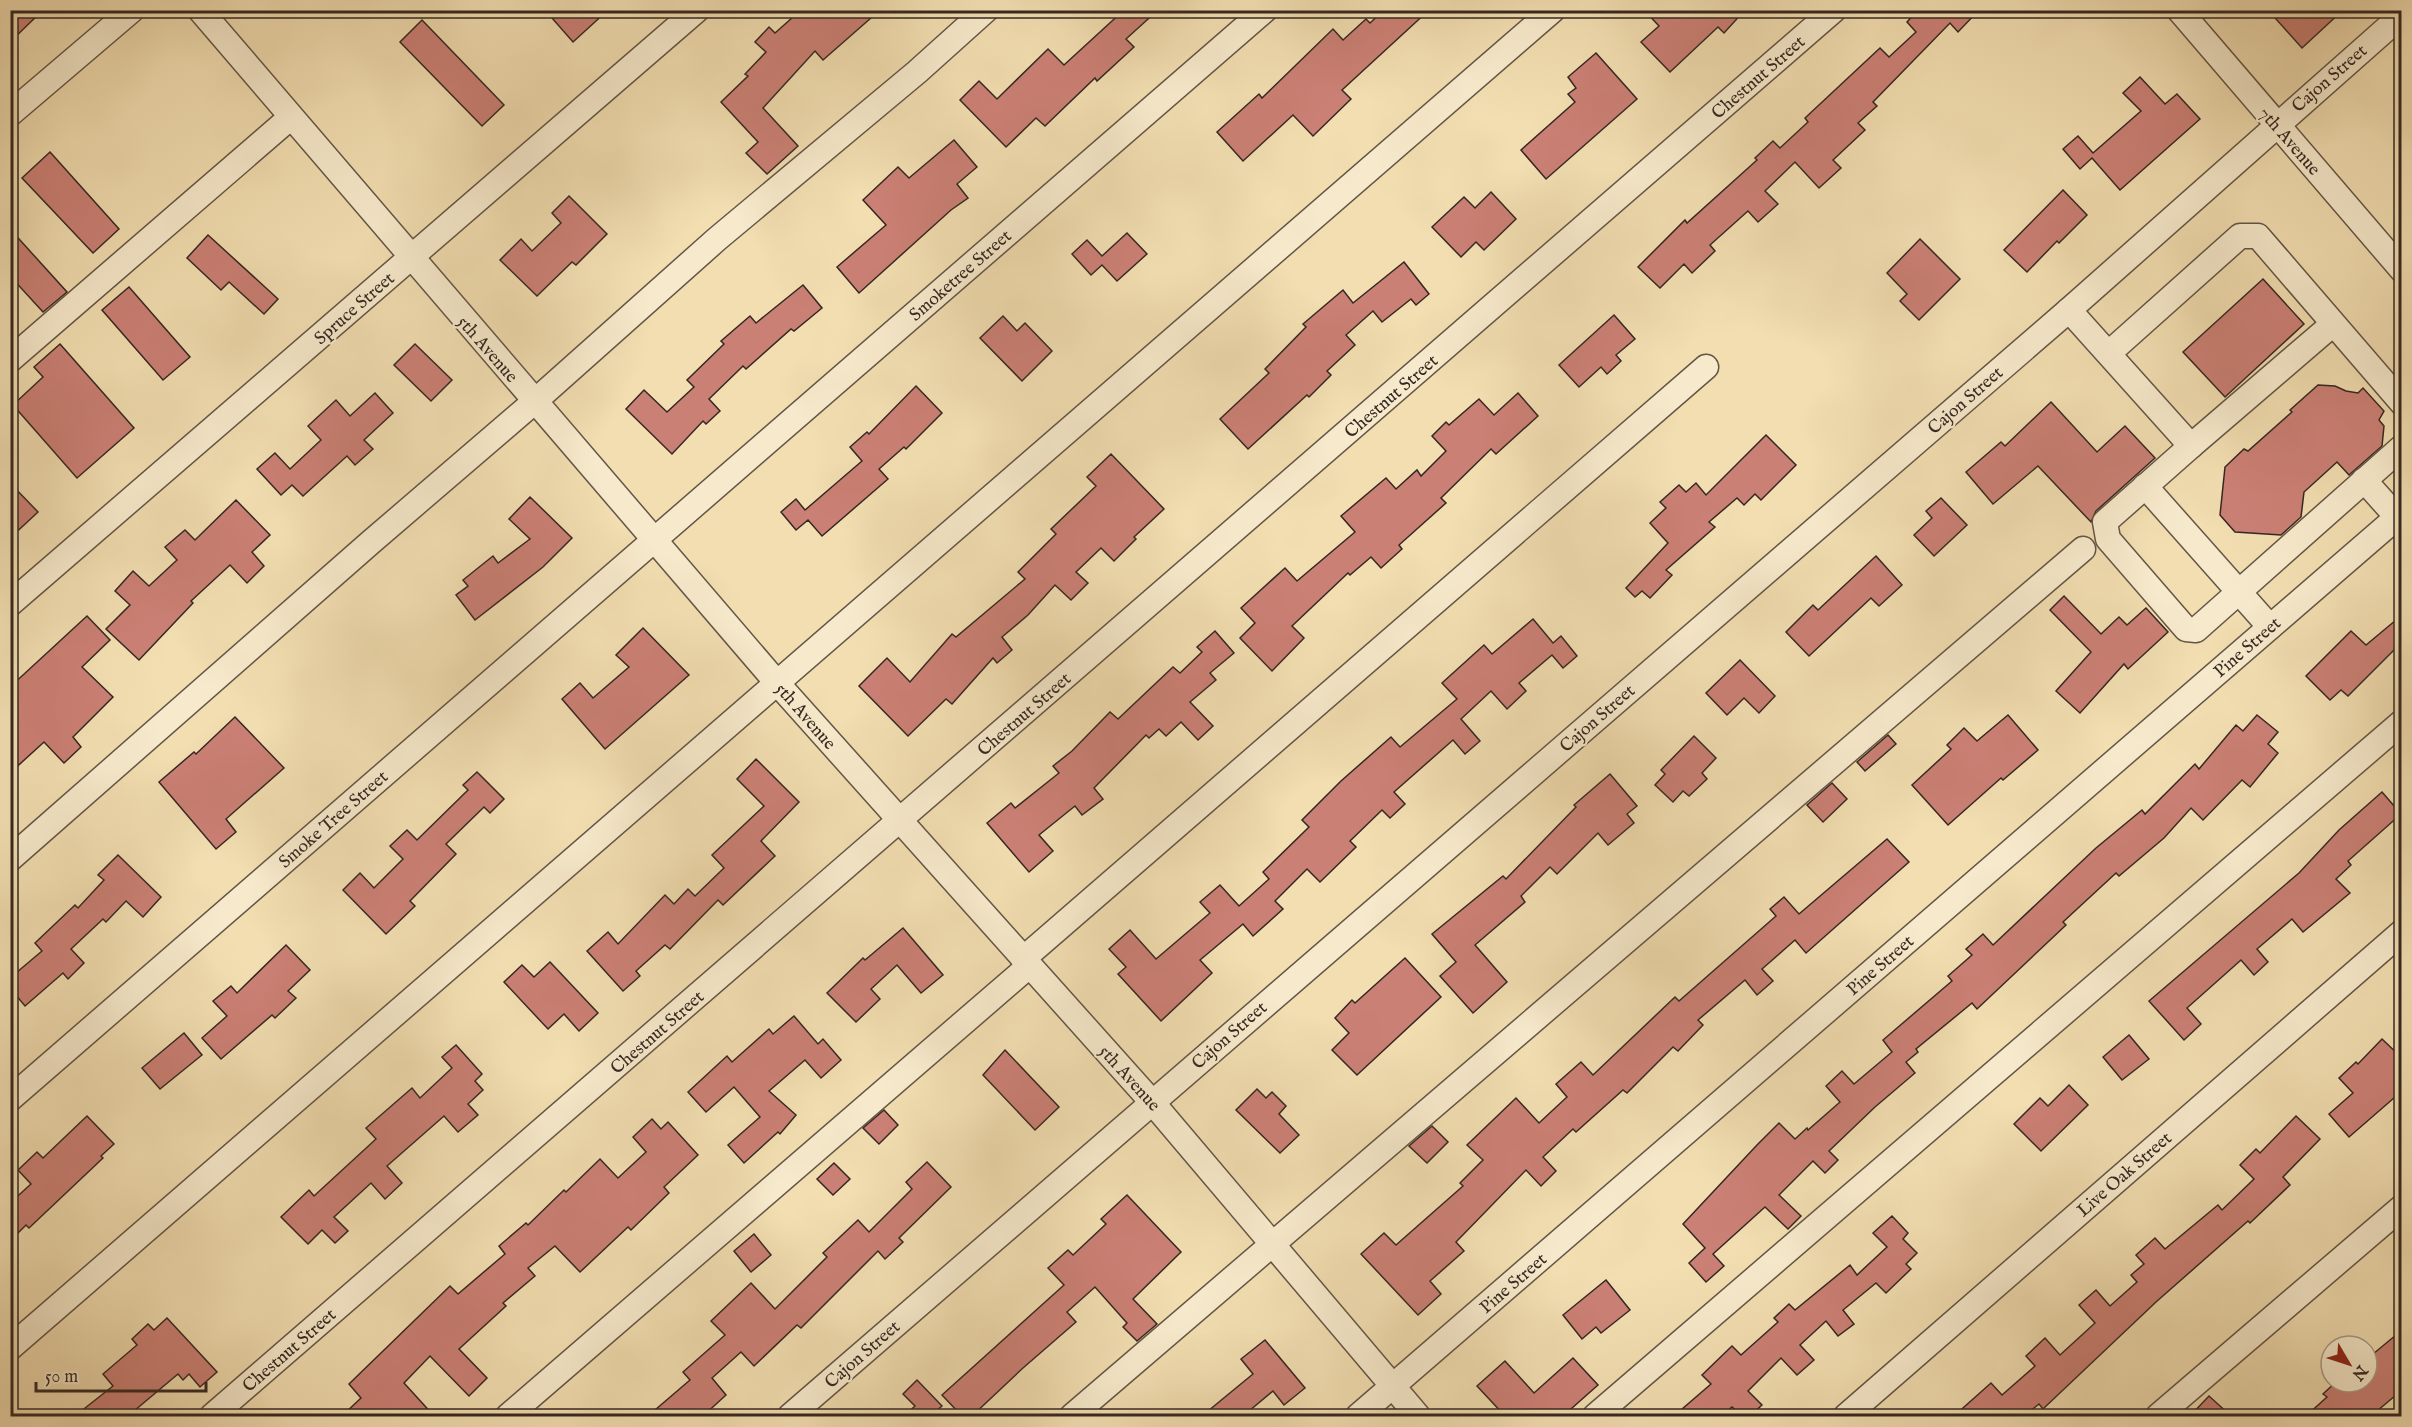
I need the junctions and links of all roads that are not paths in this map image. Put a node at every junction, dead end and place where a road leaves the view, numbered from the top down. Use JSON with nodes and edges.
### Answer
{"nodes":[{"id":1,"x":132,"y":10,"type":"edge"},
{"id":2,"x":200,"y":10,"type":"edge"},
{"id":3,"x":697,"y":10,"type":"edge"},
{"id":4,"x":986,"y":10,"type":"edge"},
{"id":5,"x":1265,"y":10,"type":"edge"},
{"id":6,"x":1553,"y":10,"type":"edge"},
{"id":7,"x":1834,"y":10,"type":"edge"},
{"id":8,"x":2179,"y":10,"type":"edge"},
{"id":9,"x":2402,"y":15,"type":"edge"},
{"id":10,"x":10,"y":114,"type":"edge"},
{"id":11,"x":291,"y":117,"type":"junction"},
{"id":12,"x":2276,"y":125,"type":"junction"},
{"id":13,"x":411,"y":259,"type":"junction"},
{"id":14,"x":2402,"y":270,"type":"edge"},
{"id":15,"x":2069,"y":310,"type":"junction"},
{"id":16,"x":2333,"y":324,"type":"junction"},
{"id":17,"x":2109,"y":353,"type":"junction"},
{"id":18,"x":10,"y":360,"type":"edge"},
{"id":19,"x":1706,"y":367,"type":"dead end"},
{"id":20,"x":534,"y":402,"type":"junction"},
{"id":21,"x":2402,"y":403,"type":"edge"},
{"id":22,"x":2191,"y":446,"type":"junction"},
{"id":23,"x":2402,"y":447,"type":"edge"},
{"id":24,"x":2364,"y":480,"type":"junction"},
{"id":25,"x":2145,"y":486,"type":"junction"},
{"id":26,"x":2399,"y":515,"type":"edge"},
{"id":27,"x":656,"y":540,"type":"junction"},
{"id":28,"x":2083,"y":549,"type":"dead end"},
{"id":29,"x":2239,"y":592,"type":"junction"},
{"id":30,"x":10,"y":604,"type":"edge"},
{"id":31,"x":2270,"y":627,"type":"junction"},
{"id":32,"x":778,"y":684,"type":"junction"},
{"id":33,"x":2402,"y":722,"type":"edge"},
{"id":34,"x":900,"y":822,"type":"junction"},
{"id":35,"x":10,"y":859,"type":"edge"},
{"id":36,"x":2402,"y":932,"type":"edge"},
{"id":37,"x":1026,"y":963,"type":"junction"},
{"id":38,"x":10,"y":1099,"type":"edge"},
{"id":39,"x":1152,"y":1102,"type":"junction"},
{"id":40,"x":2402,"y":1207,"type":"edge"},
{"id":41,"x":1273,"y":1245,"type":"junction"},
{"id":42,"x":10,"y":1348,"type":"edge"},
{"id":43,"x":1393,"y":1386,"type":"junction"},
{"id":44,"x":212,"y":1416,"type":"edge"},
{"id":45,"x":508,"y":1416,"type":"edge"},
{"id":46,"x":790,"y":1416,"type":"edge"},
{"id":47,"x":1072,"y":1416,"type":"edge"},
{"id":48,"x":1358,"y":1416,"type":"edge"},
{"id":49,"x":1418,"y":1416,"type":"edge"},
{"id":50,"x":1595,"y":1416,"type":"edge"},
{"id":51,"x":1845,"y":1416,"type":"edge"},
{"id":52,"x":2158,"y":1416,"type":"edge"}],
"edges":[{"from":1,"to":10,"type":"street"},
{"from":2,"to":11,"type":"street","name":"5th Avenue"},
{"from":3,"to":13,"type":"street","name":"Spruce Street"},
{"from":4,"to":20,"type":"street"},
{"from":5,"to":27,"type":"street","name":"Smoketree Street"},
{"from":6,"to":32,"type":"street"},
{"from":7,"to":34,"type":"street","name":"Chestnut Street"},
{"from":8,"to":12,"type":"street","name":"7th Avenue"},
{"from":9,"to":12,"type":"street","name":"Cajon Street"},
{"from":11,"to":13,"type":"street","name":"5th Avenue"},
{"from":11,"to":18,"type":"street"},
{"from":12,"to":14,"type":"street","name":"7th Avenue"},
{"from":12,"to":15,"type":"street","name":"Cajon Street"},
{"from":13,"to":20,"type":"street","name":"5th Avenue"},
{"from":13,"to":30,"type":"street","name":"Spruce Street"},
{"from":15,"to":17,"type":"street"},
{"from":15,"to":39,"type":"street","name":"Cajon Street"},
{"from":16,"to":17,"type":"street"},
{"from":16,"to":21,"type":"street"},
{"from":16,"to":22,"type":"street"},
{"from":17,"to":22,"type":"street"},
{"from":19,"to":37,"type":"street"},
{"from":20,"to":27,"type":"street","name":"5th Avenue"},
{"from":20,"to":35,"type":"street"},
{"from":22,"to":25,"type":"street"},
{"from":23,"to":24,"type":"street"},
{"from":24,"to":26,"type":"street"},
{"from":24,"to":29,"type":"street"},
{"from":25,"to":29,"type":"street"},
{"from":25,"to":29,"type":"street"},
{"from":26,"to":31,"type":"street","name":"Pine Street"},
{"from":27,"to":32,"type":"street","name":"5th Avenue"},
{"from":27,"to":38,"type":"street","name":"Smoke Tree Street"},
{"from":28,"to":41,"type":"street"},
{"from":29,"to":31,"type":"street"},
{"from":31,"to":43,"type":"street","name":"Pine Street"},
{"from":32,"to":34,"type":"street","name":"5th Avenue"},
{"from":32,"to":42,"type":"street"},
{"from":33,"to":50,"type":"street"},
{"from":34,"to":37,"type":"street","name":"5th Avenue"},
{"from":34,"to":44,"type":"street","name":"Chestnut Street"},
{"from":36,"to":51,"type":"street","name":"Live Oak Street"},
{"from":37,"to":39,"type":"street","name":"5th Avenue"},
{"from":37,"to":45,"type":"street"},
{"from":39,"to":41,"type":"street","name":"5th Avenue"},
{"from":39,"to":46,"type":"street","name":"Cajon Street"},
{"from":40,"to":52,"type":"street"},
{"from":41,"to":43,"type":"street","name":"5th Avenue"},
{"from":41,"to":47,"type":"street"},
{"from":43,"to":48,"type":"street","name":"Pine Street"},
{"from":43,"to":49,"type":"street","name":"5th Avenue"}]}
